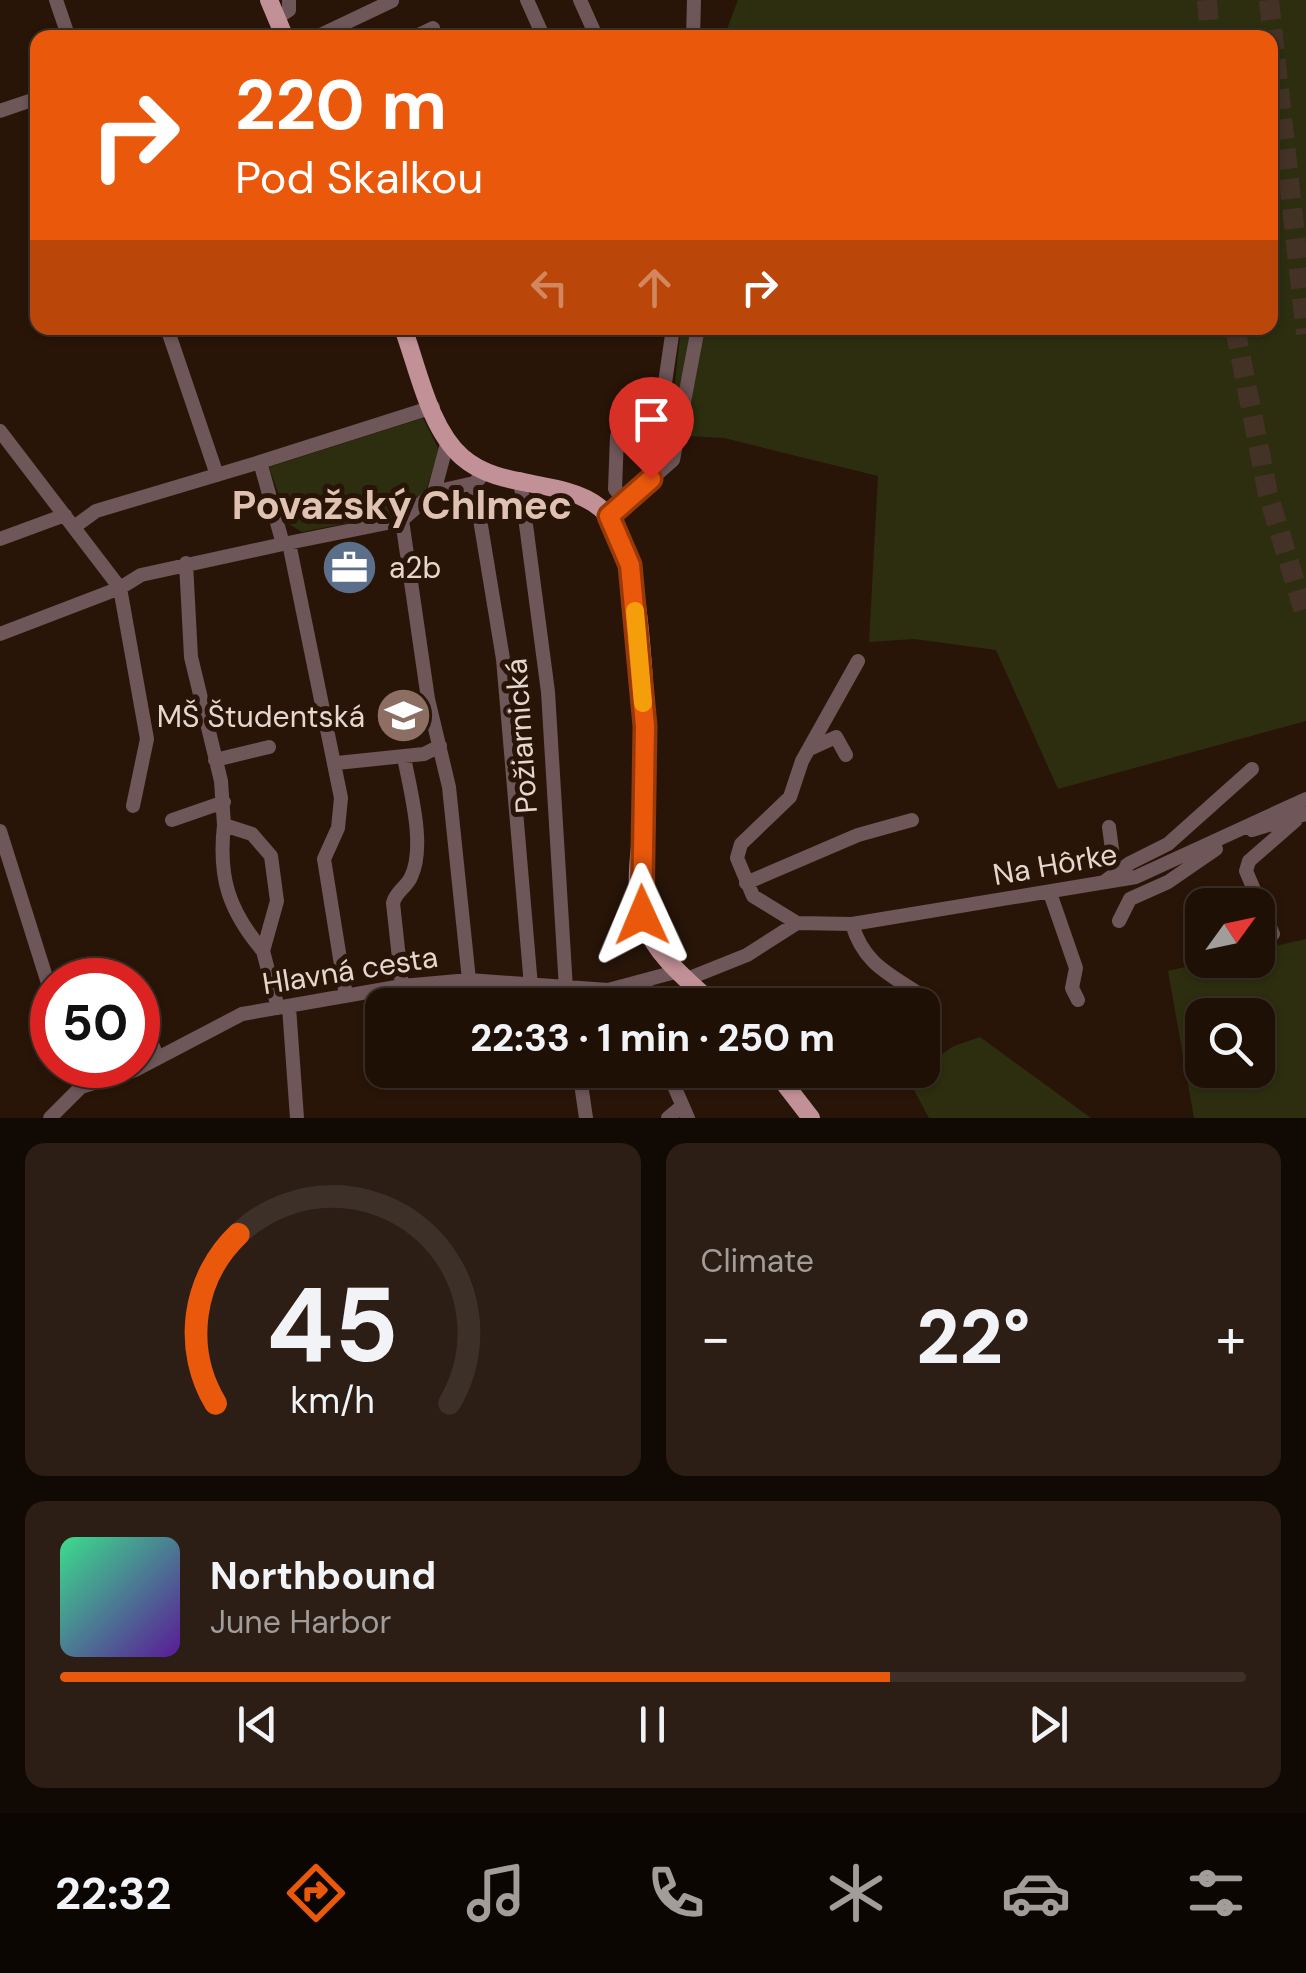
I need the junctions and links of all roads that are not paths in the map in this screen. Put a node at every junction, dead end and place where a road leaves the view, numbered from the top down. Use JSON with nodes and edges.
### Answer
{"nodes":[{"id":1,"x":56,"y":0,"type":"edge"},
{"id":2,"x":269,"y":0,"type":"edge"},
{"id":3,"x":289,"y":0,"type":"edge"},
{"id":4,"x":526,"y":0,"type":"edge"},
{"id":5,"x":580,"y":0,"type":"edge"},
{"id":6,"x":694,"y":0,"type":"edge"},
{"id":7,"x":392,"y":1,"type":"edge"},
{"id":8,"x":277,"y":18,"type":"junction"},
{"id":9,"x":434,"y":28,"type":"dead end"},
{"id":10,"x":66,"y":30,"type":"edge"},
{"id":11,"x":282,"y":30,"type":"edge"},
{"id":12,"x":331,"y":30,"type":"edge"},
{"id":13,"x":430,"y":30,"type":"edge"},
{"id":14,"x":540,"y":30,"type":"edge"},
{"id":15,"x":593,"y":30,"type":"edge"},
{"id":16,"x":693,"y":30,"type":"edge"},
{"id":17,"x":30,"y":101,"type":"edge"},
{"id":18,"x":0,"y":111,"type":"edge"},
{"id":19,"x":169,"y":335,"type":"edge"},
{"id":20,"x":405,"y":335,"type":"edge"},
{"id":21,"x":672,"y":335,"type":"edge"},
{"id":22,"x":697,"y":335,"type":"edge"},
{"id":23,"x":433,"y":407,"type":"junction"},
{"id":24,"x":0,"y":431,"type":"edge"},
{"id":25,"x":617,"y":436,"type":"dead end"},
{"id":26,"x":448,"y":440,"type":"junction"},
{"id":27,"x":260,"y":462,"type":"junction"},
{"id":28,"x":217,"y":475,"type":"junction"},
{"id":29,"x":481,"y":478,"type":"junction"},
{"id":30,"x":651,"y":479,"type":"junction"},
{"id":31,"x":520,"y":480,"type":"junction"},
{"id":32,"x":434,"y":492,"type":"junction"},
{"id":33,"x":625,"y":502,"type":"junction"},
{"id":34,"x":609,"y":516,"type":"junction"},
{"id":35,"x":402,"y":520,"type":"junction"},
{"id":36,"x":69,"y":521,"type":"junction"},
{"id":37,"x":0,"y":540,"type":"edge"},
{"id":38,"x":286,"y":544,"type":"junction"},
{"id":39,"x":186,"y":563,"type":"junction"},
{"id":40,"x":120,"y":588,"type":"junction"},
{"id":41,"x":0,"y":634,"type":"edge"},
{"id":42,"x":858,"y":661,"type":"dead end"},
{"id":43,"x":440,"y":746,"type":"junction"},
{"id":44,"x":269,"y":747,"type":"dead end"},
{"id":45,"x":811,"y":749,"type":"junction"},
{"id":46,"x":846,"y":755,"type":"dead end"},
{"id":47,"x":404,"y":756,"type":"junction"},
{"id":48,"x":216,"y":760,"type":"junction"},
{"id":49,"x":337,"y":763,"type":"junction"},
{"id":50,"x":1252,"y":769,"type":"dead end"},
{"id":51,"x":1306,"y":800,"type":"edge"},
{"id":52,"x":224,"y":802,"type":"junction"},
{"id":53,"x":133,"y":806,"type":"dead end"},
{"id":54,"x":1303,"y":815,"type":"edge"},
{"id":55,"x":172,"y":820,"type":"dead end"},
{"id":56,"x":912,"y":820,"type":"dead end"},
{"id":57,"x":224,"y":825,"type":"junction"},
{"id":58,"x":1108,"y":827,"type":"dead end"},
{"id":59,"x":0,"y":831,"type":"edge"},
{"id":60,"x":1234,"y":835,"type":"junction"},
{"id":61,"x":1110,"y":877,"type":"junction"},
{"id":62,"x":746,"y":884,"type":"junction"},
{"id":63,"x":1253,"y":888,"type":"edge"},
{"id":64,"x":1050,"y":893,"type":"junction"},
{"id":65,"x":1119,"y":921,"type":"dead end"},
{"id":66,"x":797,"y":923,"type":"junction"},
{"id":67,"x":852,"y":924,"type":"junction"},
{"id":68,"x":263,"y":951,"type":"junction"},
{"id":69,"x":40,"y":958,"type":"edge"},
{"id":70,"x":687,"y":979,"type":"junction"},
{"id":71,"x":470,"y":980,"type":"junction"},
{"id":72,"x":646,"y":983,"type":"junction"},
{"id":73,"x":402,"y":986,"type":"junction"},
{"id":74,"x":531,"y":986,"type":"junction"},
{"id":75,"x":541,"y":988,"type":"edge"},
{"id":76,"x":570,"y":988,"type":"edge"},
{"id":77,"x":619,"y":988,"type":"edge"},
{"id":78,"x":647,"y":988,"type":"edge"},
{"id":79,"x":692,"y":988,"type":"edge"},
{"id":80,"x":696,"y":988,"type":"edge"},
{"id":81,"x":911,"y":988,"type":"edge"},
{"id":82,"x":346,"y":996,"type":"junction"},
{"id":83,"x":1078,"y":1000,"type":"dead end"},
{"id":84,"x":284,"y":1007,"type":"junction"},
{"id":85,"x":160,"y":1055,"type":"edge"},
{"id":86,"x":80,"y":1088,"type":"edge"},
{"id":87,"x":582,"y":1088,"type":"edge"},
{"id":88,"x":672,"y":1088,"type":"edge"},
{"id":89,"x":788,"y":1088,"type":"edge"},
{"id":90,"x":679,"y":1115,"type":"edge"},
{"id":91,"x":50,"y":1118,"type":"edge"},
{"id":92,"x":297,"y":1118,"type":"edge"},
{"id":93,"x":586,"y":1118,"type":"edge"},
{"id":94,"x":811,"y":1118,"type":"edge"}],
"edges":[{"from":1,"to":10,"type":"street"},
{"from":2,"to":8,"type":"main road"},
{"from":3,"to":8,"type":"street"},
{"from":4,"to":14,"type":"street"},
{"from":5,"to":15,"type":"street"},
{"from":6,"to":16,"type":"street"},
{"from":7,"to":12,"type":"street"},
{"from":8,"to":11,"type":"main road"},
{"from":9,"to":13,"type":"street"},
{"from":17,"to":18,"type":"street"},
{"from":19,"to":28,"type":"street"},
{"from":20,"to":23,"type":"main road"},
{"from":21,"to":30,"type":"street"},
{"from":22,"to":30,"type":"street"},
{"from":23,"to":26,"type":"main road"},
{"from":23,"to":27,"type":"street"},
{"from":24,"to":36,"type":"street"},
{"from":25,"to":33,"type":"street"},
{"from":26,"to":29,"type":"main road"},
{"from":26,"to":32,"type":"street"},
{"from":27,"to":28,"type":"street"},
{"from":27,"to":38,"type":"street"},
{"from":28,"to":36,"type":"street"},
{"from":29,"to":31,"type":"main road"},
{"from":29,"to":32,"type":"street"},
{"from":29,"to":74,"type":"street"},
{"from":30,"to":33,"type":"street"},
{"from":31,"to":34,"type":"main road"},
{"from":31,"to":76,"type":"street","name":"Požiarnická"},
{"from":32,"to":35,"type":"street"},
{"from":33,"to":34,"type":"street"},
{"from":34,"to":70,"type":"main road"},
{"from":35,"to":38,"type":"street"},
{"from":35,"to":43,"type":"street"},
{"from":36,"to":37,"type":"street"},
{"from":36,"to":40,"type":"street"},
{"from":38,"to":39,"type":"street"},
{"from":38,"to":49,"type":"street"},
{"from":39,"to":40,"type":"street"},
{"from":39,"to":48,"type":"street"},
{"from":40,"to":41,"type":"street"},
{"from":40,"to":53,"type":"street"},
{"from":42,"to":45,"type":"street"},
{"from":43,"to":47,"type":"street"},
{"from":43,"to":71,"type":"street"},
{"from":44,"to":48,"type":"street"},
{"from":45,"to":46,"type":"street"},
{"from":45,"to":62,"type":"street"},
{"from":47,"to":49,"type":"street"},
{"from":47,"to":73,"type":"street"},
{"from":48,"to":52,"type":"street"},
{"from":49,"to":82,"type":"street"},
{"from":50,"to":61,"type":"street"},
{"from":51,"to":60,"type":"street","name":"Na Hôrke"},
{"from":52,"to":55,"type":"street"},
{"from":52,"to":57,"type":"street"},
{"from":54,"to":60,"type":"street"},
{"from":54,"to":63,"type":"street"},
{"from":56,"to":62,"type":"street"},
{"from":57,"to":68,"type":"street"},
{"from":57,"to":68,"type":"street"},
{"from":58,"to":61,"type":"street"},
{"from":59,"to":69,"type":"street"},
{"from":60,"to":61,"type":"street","name":"Na Hôrke"},
{"from":60,"to":65,"type":"street"},
{"from":61,"to":64,"type":"street","name":"Na Hôrke"},
{"from":62,"to":66,"type":"street"},
{"from":64,"to":67,"type":"street","name":"Na Hôrke"},
{"from":64,"to":83,"type":"street"},
{"from":66,"to":67,"type":"street","name":"Na Hôrke"},
{"from":66,"to":70,"type":"street"},
{"from":67,"to":81,"type":"street"},
{"from":68,"to":84,"type":"street"},
{"from":70,"to":72,"type":"street","name":"Hlavná cesta"},
{"from":70,"to":79,"type":"street"},
{"from":70,"to":80,"type":"main road"},
{"from":71,"to":73,"type":"street","name":"Hlavná cesta"},
{"from":71,"to":74,"type":"street","name":"Hlavná cesta"},
{"from":72,"to":77,"type":"street","name":"Hlavná cesta"},
{"from":72,"to":78,"type":"street"},
{"from":73,"to":82,"type":"street","name":"Hlavná cesta"},
{"from":74,"to":75,"type":"street","name":"Hlavná cesta"},
{"from":82,"to":84,"type":"street","name":"Hlavná cesta"},
{"from":84,"to":85,"type":"street","name":"Hlavná cesta"},
{"from":84,"to":92,"type":"street"},
{"from":86,"to":91,"type":"street","name":"Hlavná cesta"},
{"from":87,"to":93,"type":"street"},
{"from":88,"to":90,"type":"street"},
{"from":89,"to":94,"type":"main road"}]}
